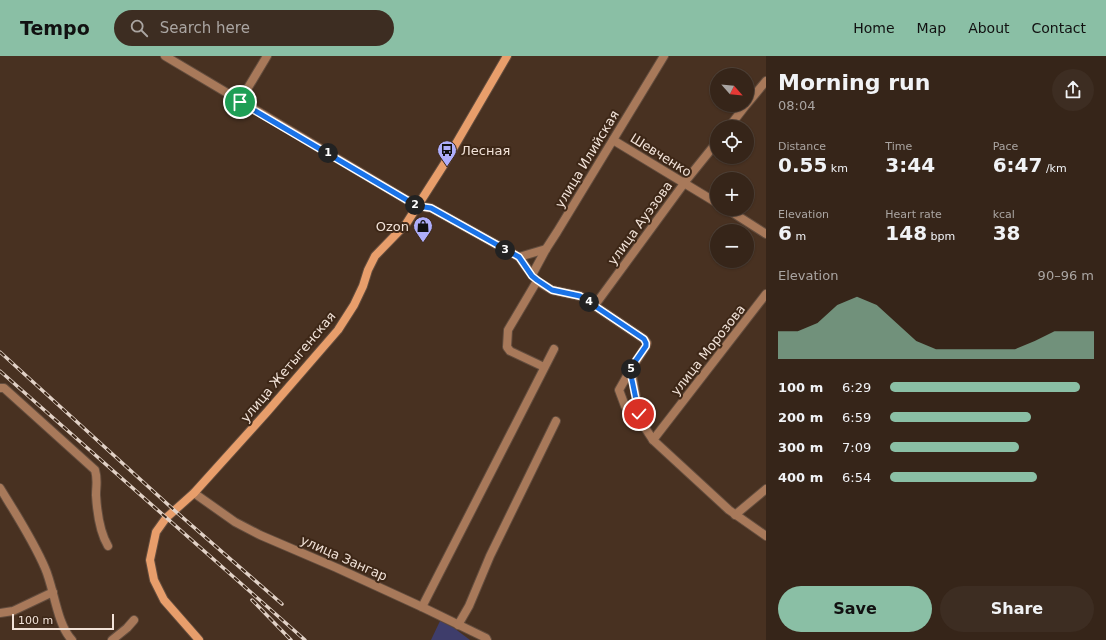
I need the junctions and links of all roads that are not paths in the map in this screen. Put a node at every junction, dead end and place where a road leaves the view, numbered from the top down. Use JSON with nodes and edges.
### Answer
{"nodes":[{"id":1,"x":165,"y":56,"type":"edge"},
{"id":2,"x":266,"y":56,"type":"edge"},
{"id":3,"x":507,"y":56,"type":"edge"},
{"id":4,"x":664,"y":56,"type":"edge"},
{"id":5,"x":766,"y":81,"type":"edge"},
{"id":6,"x":754,"y":96,"type":"edge"},
{"id":7,"x":240,"y":102,"type":"junction"},
{"id":8,"x":741,"y":112,"type":"edge"},
{"id":9,"x":735,"y":120,"type":"edge"},
{"id":10,"x":613,"y":140,"type":"junction"},
{"id":11,"x":710,"y":151,"type":"edge"},
{"id":12,"x":684,"y":183,"type":"junction"},
{"id":13,"x":710,"y":199,"type":"edge"},
{"id":14,"x":417,"y":206,"type":"junction"},
{"id":15,"x":737,"y":216,"type":"edge"},
{"id":16,"x":766,"y":234,"type":"edge"},
{"id":17,"x":546,"y":249,"type":"junction"},
{"id":18,"x":519,"y":257,"type":"junction"},
{"id":19,"x":534,"y":278,"type":"junction"},
{"id":20,"x":766,"y":294,"type":"edge"},
{"id":21,"x":595,"y":305,"type":"junction"},
{"id":22,"x":554,"y":349,"type":"dead end"},
{"id":23,"x":544,"y":367,"type":"junction"},
{"id":24,"x":630,"y":369,"type":"junction"},
{"id":25,"x":0,"y":388,"type":"edge"},
{"id":26,"x":640,"y":420,"type":"junction"},
{"id":27,"x":556,"y":421,"type":"dead end"},
{"id":28,"x":653,"y":440,"type":"junction"},
{"id":29,"x":0,"y":488,"type":"edge"},
{"id":30,"x":766,"y":489,"type":"edge"},
{"id":31,"x":194,"y":493,"type":"junction"},
{"id":32,"x":735,"y":515,"type":"junction"},
{"id":33,"x":766,"y":536,"type":"edge"},
{"id":34,"x":108,"y":546,"type":"dead end"},
{"id":35,"x":53,"y":592,"type":"junction"},
{"id":36,"x":422,"y":607,"type":"junction"},
{"id":37,"x":0,"y":612,"type":"edge"},
{"id":38,"x":134,"y":620,"type":"dead end"},
{"id":39,"x":458,"y":625,"type":"junction"},
{"id":40,"x":72,"y":640,"type":"edge"},
{"id":41,"x":112,"y":640,"type":"edge"},
{"id":42,"x":199,"y":640,"type":"edge"},
{"id":43,"x":487,"y":640,"type":"edge"}],
"edges":[{"from":1,"to":7,"type":"street"},
{"from":2,"to":7,"type":"street"},
{"from":3,"to":14,"type":"main road","name":"улица Жетыгенская"},
{"from":4,"to":10,"type":"street","name":"улица Илийская"},
{"from":5,"to":6,"type":"street"},
{"from":7,"to":14,"type":"street"},
{"from":8,"to":9,"type":"street"},
{"from":10,"to":12,"type":"street","name":"Шевченко"},
{"from":10,"to":17,"type":"street","name":"улица Илийская"},
{"from":11,"to":12,"type":"street","name":"улица Ауэзова"},
{"from":12,"to":13,"type":"street","name":"Шевченко"},
{"from":12,"to":21,"type":"street","name":"улица Ауэзова"},
{"from":14,"to":18,"type":"street"},
{"from":14,"to":31,"type":"main road","name":"улица Жетыгенская"},
{"from":15,"to":16,"type":"street"},
{"from":17,"to":18,"type":"street"},
{"from":17,"to":19,"type":"street","name":"улица Илийская"},
{"from":18,"to":19,"type":"street"},
{"from":19,"to":21,"type":"street"},
{"from":19,"to":23,"type":"street","name":"улица Илийская"},
{"from":20,"to":28,"type":"street","name":"улица Морозова"},
{"from":21,"to":24,"type":"street"},
{"from":22,"to":23,"type":"street"},
{"from":23,"to":36,"type":"street"},
{"from":24,"to":26,"type":"street"},
{"from":24,"to":26,"type":"street"},
{"from":25,"to":34,"type":"street"},
{"from":26,"to":28,"type":"street"},
{"from":27,"to":39,"type":"street"},
{"from":28,"to":32,"type":"street"},
{"from":29,"to":35,"type":"street"},
{"from":30,"to":32,"type":"street"},
{"from":31,"to":36,"type":"street","name":"улица Зангар"},
{"from":31,"to":42,"type":"main road","name":"улица Жетыгенская"},
{"from":32,"to":33,"type":"street"},
{"from":35,"to":37,"type":"street"},
{"from":35,"to":40,"type":"street"},
{"from":36,"to":39,"type":"street","name":"улица Зангар"},
{"from":38,"to":41,"type":"street"},
{"from":39,"to":43,"type":"street","name":"улица Зангар"}]}
